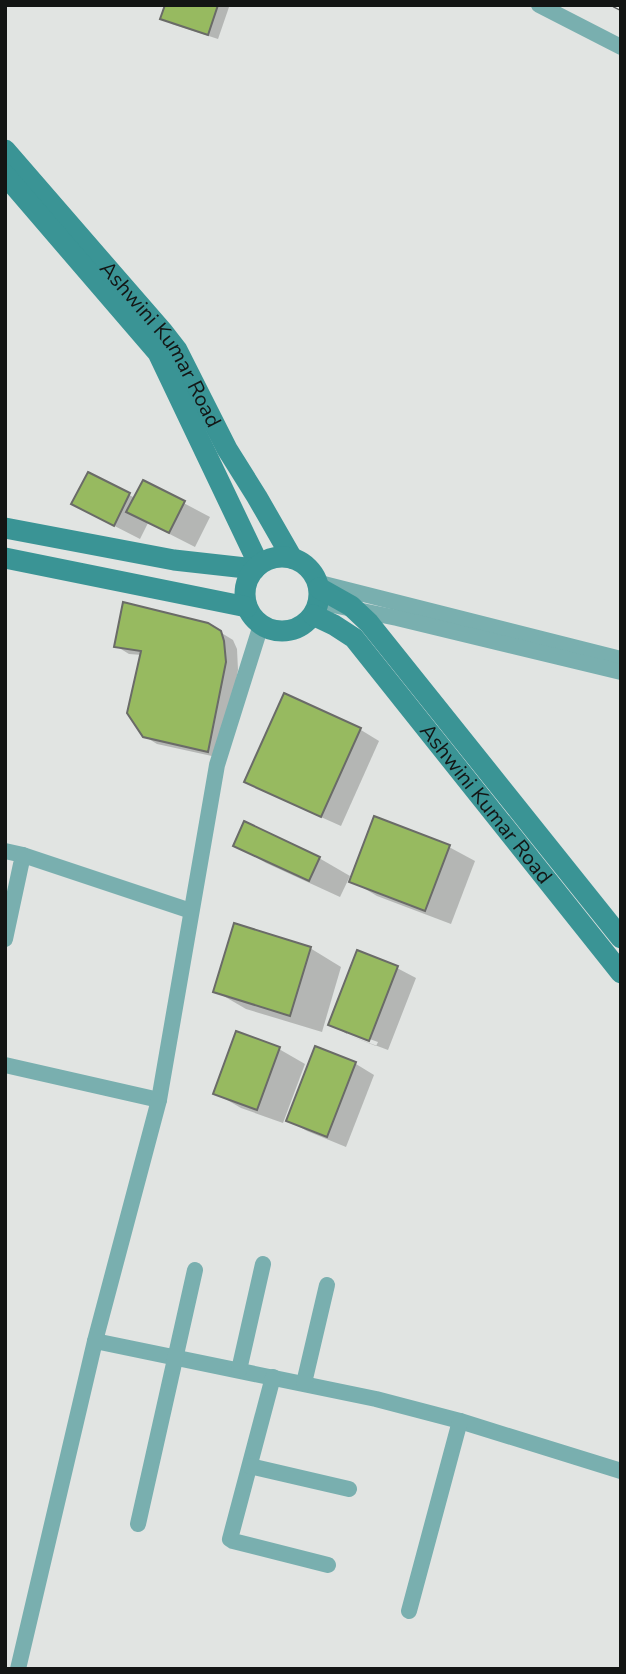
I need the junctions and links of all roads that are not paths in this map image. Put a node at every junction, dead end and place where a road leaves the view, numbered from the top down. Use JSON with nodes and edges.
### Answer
{"nodes":[{"id":1,"x":539,"y":5,"type":"edge"},
{"id":2,"x":621,"y":47,"type":"edge"},
{"id":3,"x":5,"y":150,"type":"edge"},
{"id":4,"x":5,"y":175,"type":"edge"},
{"id":5,"x":5,"y":528,"type":"edge"},
{"id":6,"x":5,"y":558,"type":"edge"},
{"id":7,"x":292,"y":558,"type":"junction"},
{"id":8,"x":257,"y":567,"type":"junction"},
{"id":9,"x":317,"y":597,"type":"junction"},
{"id":10,"x":247,"y":607,"type":"junction"},
{"id":11,"x":355,"y":609,"type":"junction"},
{"id":12,"x":261,"y":625,"type":"junction"},
{"id":13,"x":621,"y":659,"type":"edge"},
{"id":14,"x":621,"y":672,"type":"edge"},
{"id":15,"x":5,"y":851,"type":"edge"},
{"id":16,"x":23,"y":855,"type":"junction"},
{"id":17,"x":191,"y":911,"type":"junction"},
{"id":18,"x":621,"y":938,"type":"edge"},
{"id":19,"x":5,"y":939,"type":"edge"},
{"id":20,"x":621,"y":973,"type":"edge"},
{"id":21,"x":5,"y":1065,"type":"edge"},
{"id":22,"x":159,"y":1100,"type":"junction"},
{"id":23,"x":263,"y":1265,"type":"dead end"},
{"id":24,"x":195,"y":1270,"type":"dead end"},
{"id":25,"x":327,"y":1285,"type":"dead end"},
{"id":26,"x":95,"y":1341,"type":"junction"},
{"id":27,"x":175,"y":1357,"type":"junction"},
{"id":28,"x":239,"y":1370,"type":"junction"},
{"id":29,"x":273,"y":1377,"type":"junction"},
{"id":30,"x":304,"y":1384,"type":"junction"},
{"id":31,"x":460,"y":1421,"type":"junction"},
{"id":32,"x":250,"y":1466,"type":"junction"},
{"id":33,"x":621,"y":1471,"type":"edge"},
{"id":34,"x":349,"y":1489,"type":"dead end"},
{"id":35,"x":138,"y":1524,"type":"dead end"},
{"id":36,"x":328,"y":1565,"type":"dead end"},
{"id":37,"x":408,"y":1611,"type":"dead end"},
{"id":38,"x":18,"y":1669,"type":"edge"}],
"edges":[{"from":1,"to":2,"type":"street"},
{"from":3,"to":7,"type":"main road","name":"Ashwini Kumar Road"},
{"from":4,"to":8,"type":"main road","name":"Ashwini Kumar Road"},
{"from":5,"to":8,"type":"main road"},
{"from":6,"to":10,"type":"main road"},
{"from":7,"to":8,"type":"main road"},
{"from":7,"to":9,"type":"main road"},
{"from":8,"to":10,"type":"main road"},
{"from":9,"to":11,"type":"main road","name":"Ashwini Kumar Road"},
{"from":9,"to":12,"type":"main road"},
{"from":9,"to":13,"type":"street"},
{"from":9,"to":20,"type":"main road","name":"Ashwini Kumar Road"},
{"from":10,"to":12,"type":"main road"},
{"from":11,"to":14,"type":"street"},
{"from":11,"to":18,"type":"main road","name":"Ashwini Kumar Road"},
{"from":12,"to":17,"type":"street"},
{"from":15,"to":16,"type":"street"},
{"from":16,"to":17,"type":"street"},
{"from":16,"to":19,"type":"street"},
{"from":17,"to":22,"type":"street"},
{"from":21,"to":22,"type":"street"},
{"from":22,"to":26,"type":"street"},
{"from":23,"to":28,"type":"street"},
{"from":24,"to":27,"type":"street"},
{"from":25,"to":30,"type":"street"},
{"from":26,"to":27,"type":"street"},
{"from":26,"to":38,"type":"street"},
{"from":27,"to":28,"type":"street"},
{"from":27,"to":35,"type":"street"},
{"from":28,"to":29,"type":"street"},
{"from":29,"to":30,"type":"street"},
{"from":29,"to":32,"type":"street"},
{"from":30,"to":31,"type":"street"},
{"from":31,"to":33,"type":"street"},
{"from":31,"to":37,"type":"street"},
{"from":32,"to":34,"type":"street"},
{"from":32,"to":36,"type":"street"}]}
